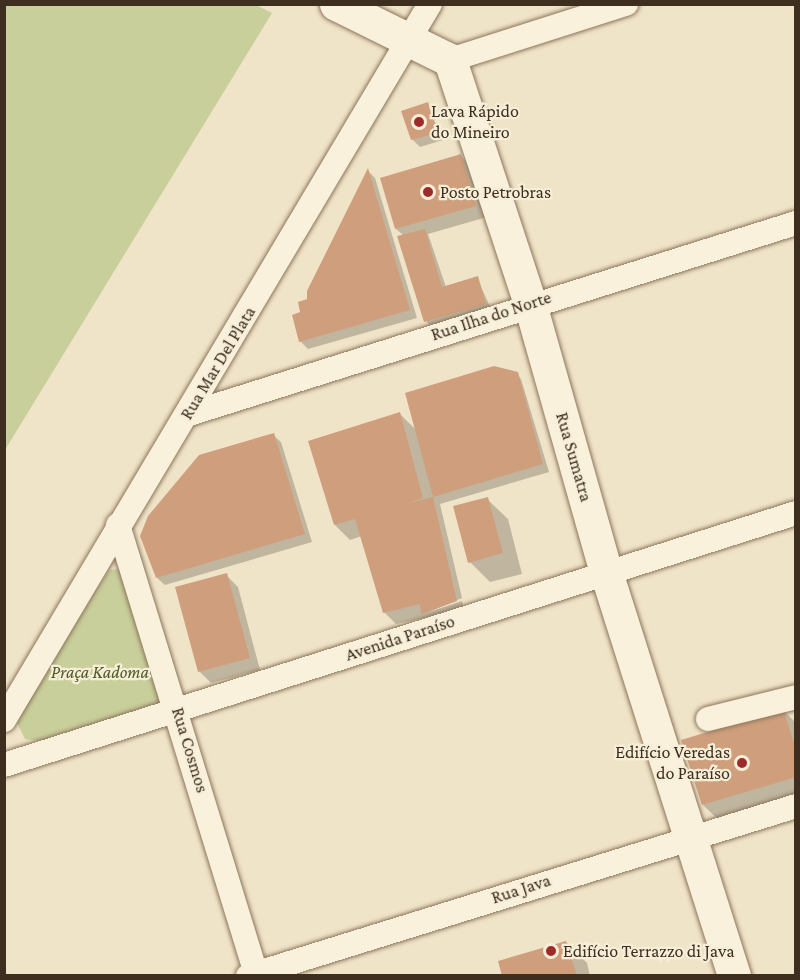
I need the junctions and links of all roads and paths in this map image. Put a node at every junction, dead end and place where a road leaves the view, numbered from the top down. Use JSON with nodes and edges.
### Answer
{"nodes":[{"id":1,"x":336,"y":4,"type":"edge"},
{"id":2,"x":430,"y":4,"type":"edge"},
{"id":3,"x":626,"y":4,"type":"edge"},
{"id":4,"x":408,"y":41,"type":"junction"},
{"id":5,"x":450,"y":60,"type":"junction"},
{"id":6,"x":795,"y":223,"type":"edge"},
{"id":7,"x":530,"y":304,"type":"junction"},
{"id":8,"x":189,"y":414,"type":"junction"},
{"id":9,"x":795,"y":513,"type":"edge"},
{"id":10,"x":118,"y":525,"type":"junction"},
{"id":11,"x":606,"y":572,"type":"junction"},
{"id":12,"x":795,"y":697,"type":"edge"},
{"id":13,"x":178,"y":710,"type":"junction"},
{"id":14,"x":708,"y":719,"type":"dead end"},
{"id":15,"x":4,"y":720,"type":"edge"},
{"id":16,"x":4,"y":765,"type":"edge"},
{"id":17,"x":795,"y":806,"type":"edge"},
{"id":18,"x":690,"y":836,"type":"junction"},
{"id":19,"x":254,"y":975,"type":"edge"},
{"id":20,"x":734,"y":975,"type":"edge"}],
"edges":[{"from":1,"to":4,"type":"street"},
{"from":2,"to":4,"type":"street","name":"Rua Mar Del Plata"},
{"from":3,"to":5,"type":"street"},
{"from":4,"to":5,"type":"street"},
{"from":4,"to":8,"type":"street","name":"Rua Mar Del Plata"},
{"from":5,"to":7,"type":"street","name":"Rua Sumatra"},
{"from":6,"to":7,"type":"street","name":"Rua Ilha do Norte"},
{"from":7,"to":8,"type":"street","name":"Rua Ilha do Norte"},
{"from":7,"to":11,"type":"street","name":"Rua Sumatra"},
{"from":8,"to":10,"type":"street","name":"Rua Mar Del Plata"},
{"from":9,"to":11,"type":"street","name":"Avenida Paraíso"},
{"from":10,"to":13,"type":"street","name":"Rua Cosmos"},
{"from":10,"to":15,"type":"street","name":"Rua Mar Del Plata"},
{"from":11,"to":13,"type":"street","name":"Avenida Paraíso"},
{"from":11,"to":18,"type":"street","name":"Rua Sumatra"},
{"from":12,"to":14,"type":"street"},
{"from":13,"to":16,"type":"street","name":"Avenida Paraíso"},
{"from":13,"to":19,"type":"street","name":"Rua Cosmos"},
{"from":17,"to":18,"type":"street","name":"Rua Java"},
{"from":18,"to":19,"type":"street","name":"Rua Java"},
{"from":18,"to":20,"type":"street","name":"Rua Sumatra"}]}
